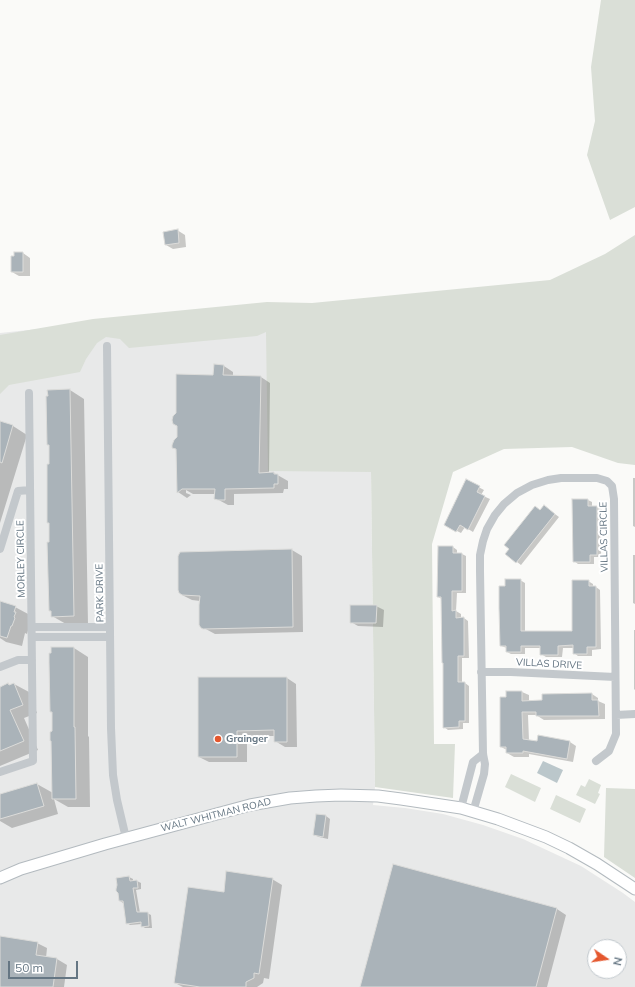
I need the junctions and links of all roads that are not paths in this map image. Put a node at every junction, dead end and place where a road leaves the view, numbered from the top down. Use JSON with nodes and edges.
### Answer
{"nodes":[{"id":1,"x":107,"y":346,"type":"dead end"},
{"id":2,"x":29,"y":393,"type":"dead end"},
{"id":3,"x":30,"y":490,"type":"junction"},
{"id":4,"x":0,"y":549,"type":"edge"},
{"id":5,"x":110,"y":627,"type":"junction"},
{"id":6,"x":32,"y":628,"type":"junction"},
{"id":7,"x":32,"y":637,"type":"junction"},
{"id":8,"x":110,"y":637,"type":"junction"},
{"id":9,"x":32,"y":660,"type":"junction"},
{"id":10,"x":0,"y":667,"type":"edge"},
{"id":11,"x":481,"y":672,"type":"junction"},
{"id":12,"x":615,"y":677,"type":"junction"},
{"id":13,"x":635,"y":714,"type":"edge"},
{"id":14,"x":616,"y":715,"type":"junction"},
{"id":15,"x":483,"y":754,"type":"junction"},
{"id":16,"x":596,"y":761,"type":"dead end"},
{"id":17,"x":0,"y":772,"type":"edge"},
{"id":18,"x":461,"y":808,"type":"junction"},
{"id":19,"x":473,"y":812,"type":"junction"},
{"id":20,"x":126,"y":838,"type":"junction"},
{"id":21,"x":0,"y":878,"type":"edge"},
{"id":22,"x":635,"y":889,"type":"edge"}],
"edges":[{"from":1,"to":5,"type":"street","name":"PARK DRIVE"},
{"from":2,"to":3,"type":"street","name":"MORLEY CIRCLE"},
{"from":3,"to":4,"type":"street","name":"MORLEY CIRCLE"},
{"from":3,"to":6,"type":"street","name":"MORLEY CIRCLE"},
{"from":5,"to":6,"type":"street"},
{"from":5,"to":8,"type":"street","name":"PARK DRIVE"},
{"from":6,"to":7,"type":"street","name":"MORLEY CIRCLE"},
{"from":7,"to":8,"type":"street"},
{"from":7,"to":9,"type":"street","name":"MORLEY CIRCLE"},
{"from":8,"to":20,"type":"street","name":"PARK DRIVE"},
{"from":9,"to":10,"type":"street"},
{"from":9,"to":17,"type":"street","name":"MORLEY CIRCLE"},
{"from":11,"to":12,"type":"street","name":"VILLAS DRIVE"},
{"from":11,"to":12,"type":"street","name":"VILLAS CIRCLE"},
{"from":11,"to":15,"type":"street","name":"VILLAS CIRCLE"},
{"from":12,"to":14,"type":"street","name":"VILLAS CIRCLE"},
{"from":13,"to":14,"type":"street"},
{"from":14,"to":16,"type":"street","name":"VILLAS CIRCLE"},
{"from":15,"to":18,"type":"street"},
{"from":15,"to":19,"type":"street","name":"VILLAS CIRCLE"},
{"from":18,"to":19,"type":"main road","name":"WALT WHITMAN ROAD"},
{"from":18,"to":20,"type":"main road","name":"WALT WHITMAN ROAD"},
{"from":19,"to":22,"type":"main road","name":"WALT WHITMAN ROAD"},
{"from":20,"to":21,"type":"main road","name":"WALT WHITMAN ROAD"}]}
